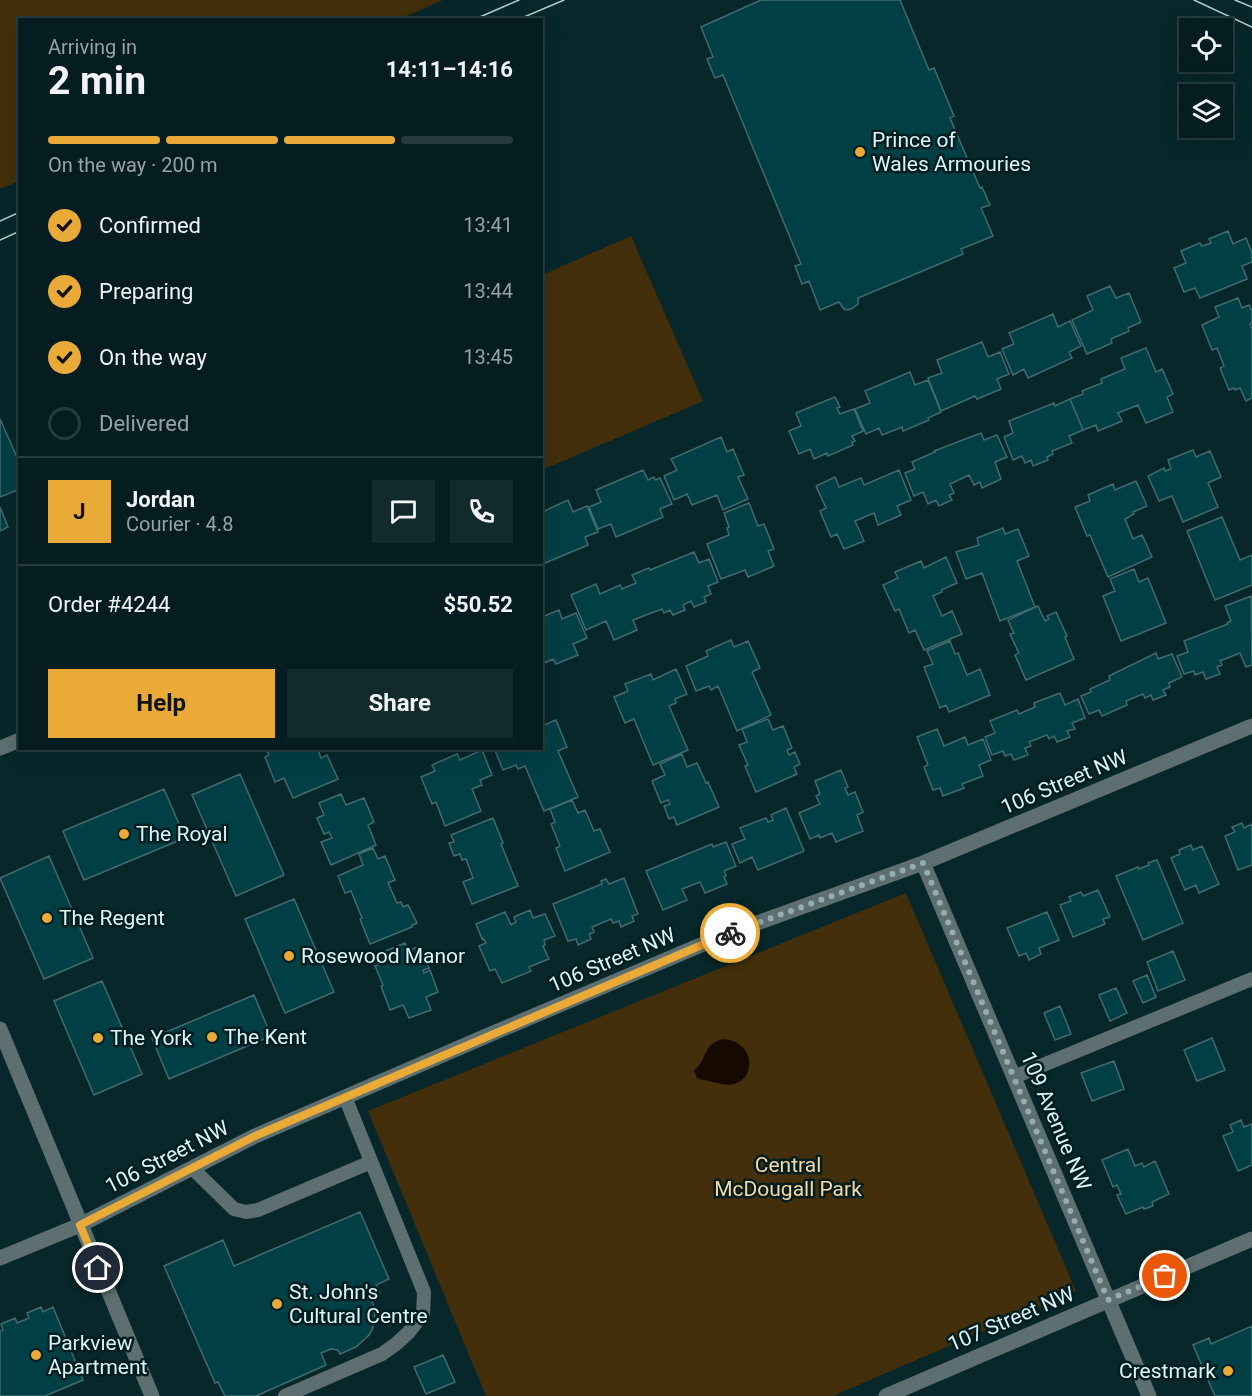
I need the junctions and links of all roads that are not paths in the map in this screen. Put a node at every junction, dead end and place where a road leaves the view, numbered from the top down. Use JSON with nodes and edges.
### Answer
{"nodes":[{"id":1,"x":1252,"y":726,"type":"edge"},
{"id":2,"x":18,"y":741,"type":"edge"},
{"id":3,"x":0,"y":748,"type":"edge"},
{"id":4,"x":923,"y":863,"type":"junction"},
{"id":5,"x":1252,"y":979,"type":"edge"},
{"id":6,"x":0,"y":1029,"type":"edge"},
{"id":7,"x":1014,"y":1077,"type":"junction"},
{"id":8,"x":345,"y":1097,"type":"junction"},
{"id":9,"x":371,"y":1162,"type":"junction"},
{"id":10,"x":192,"y":1168,"type":"junction"},
{"id":11,"x":80,"y":1225,"type":"junction"},
{"id":12,"x":1252,"y":1239,"type":"edge"},
{"id":13,"x":0,"y":1258,"type":"edge"},
{"id":14,"x":1108,"y":1300,"type":"junction"},
{"id":15,"x":152,"y":1396,"type":"edge"},
{"id":16,"x":285,"y":1396,"type":"edge"},
{"id":17,"x":886,"y":1396,"type":"edge"},
{"id":18,"x":1149,"y":1396,"type":"edge"}],
"edges":[{"from":1,"to":4,"type":"street","name":"106 Street NW"},
{"from":2,"to":3,"type":"street"},
{"from":4,"to":7,"type":"street","name":"109 Avenue NW"},
{"from":4,"to":8,"type":"street","name":"106 Street NW"},
{"from":5,"to":7,"type":"lane"},
{"from":6,"to":11,"type":"street"},
{"from":7,"to":14,"type":"street","name":"109 Avenue NW"},
{"from":8,"to":9,"type":"lane"},
{"from":8,"to":10,"type":"street","name":"106 Street NW"},
{"from":9,"to":10,"type":"lane"},
{"from":9,"to":16,"type":"lane"},
{"from":10,"to":11,"type":"street","name":"106 Street NW"},
{"from":11,"to":13,"type":"street","name":"106 Street NW"},
{"from":11,"to":15,"type":"street"},
{"from":12,"to":14,"type":"street","name":"107 Street NW"},
{"from":14,"to":17,"type":"street","name":"107 Street NW"},
{"from":14,"to":18,"type":"street","name":"109 Avenue NW"}]}
